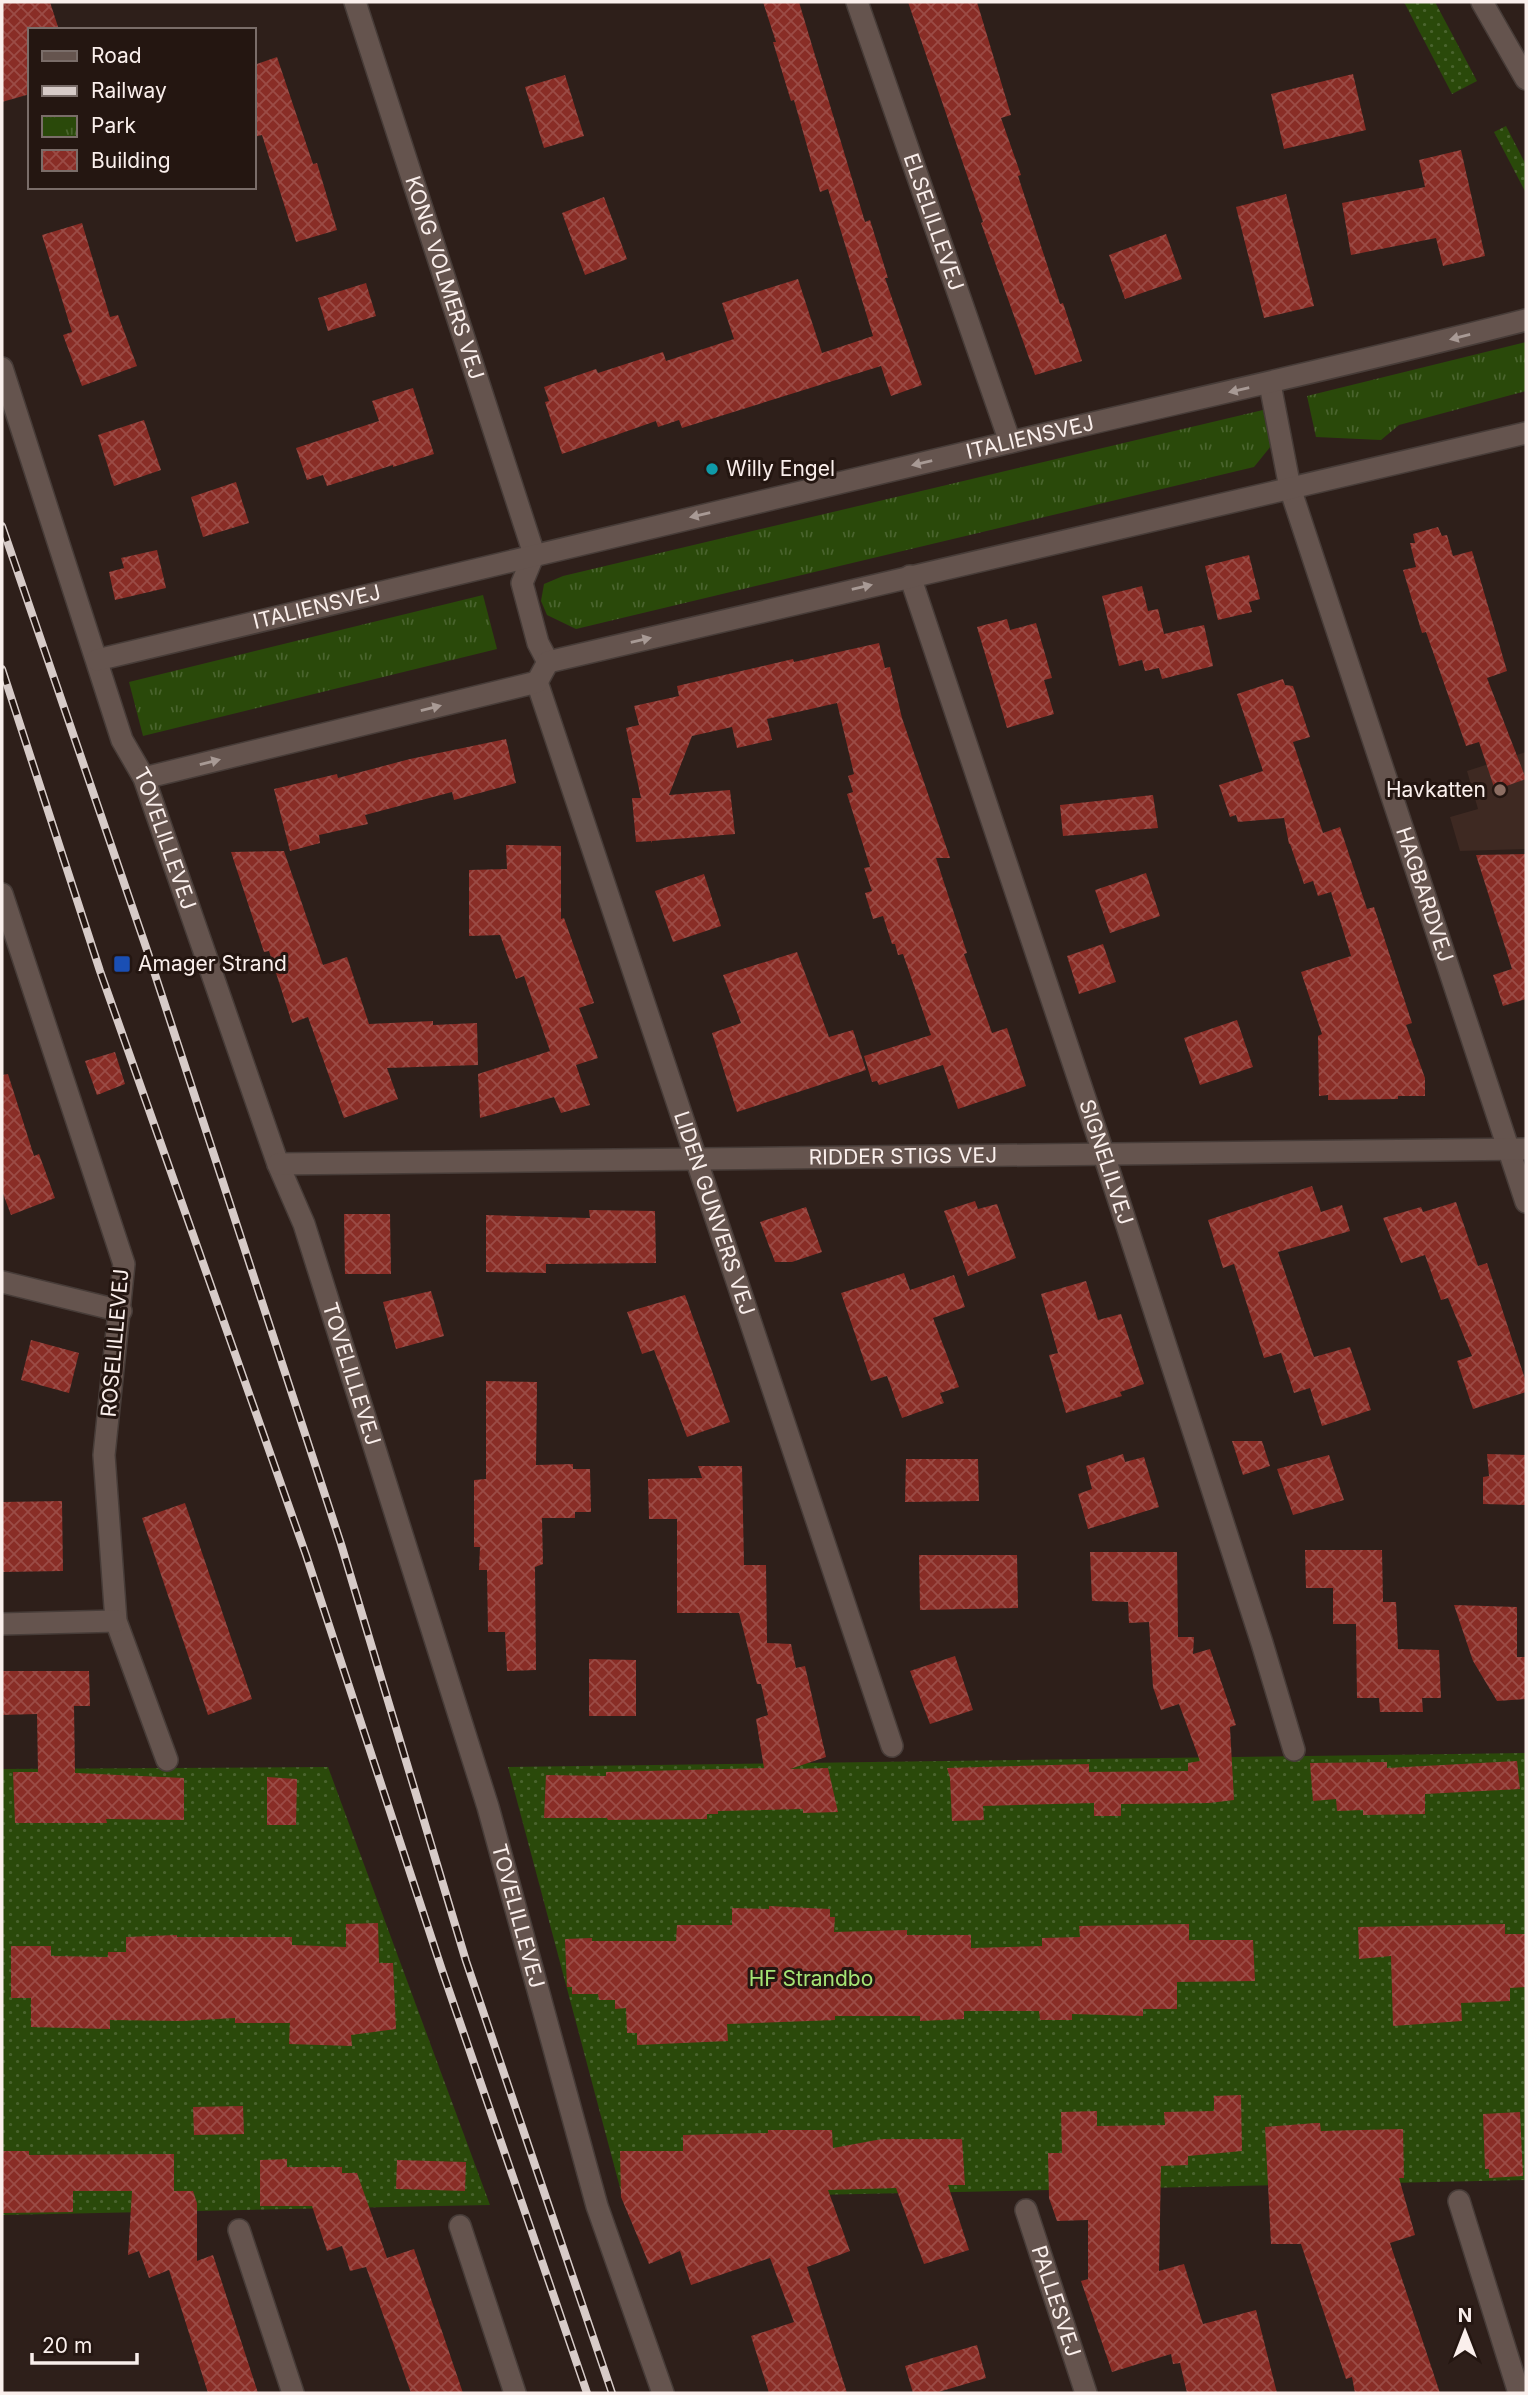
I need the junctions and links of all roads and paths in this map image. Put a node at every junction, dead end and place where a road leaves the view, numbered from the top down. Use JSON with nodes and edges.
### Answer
{"nodes":[{"id":1,"x":355,"y":2,"type":"edge"},
{"id":2,"x":857,"y":2,"type":"edge"},
{"id":3,"x":1482,"y":2,"type":"edge"},
{"id":4,"x":1526,"y":79,"type":"edge"},
{"id":5,"x":1526,"y":320,"type":"edge"},
{"id":6,"x":2,"y":368,"type":"edge"},
{"id":7,"x":1270,"y":384,"type":"junction"},
{"id":8,"x":1526,"y":433,"type":"edge"},
{"id":9,"x":1010,"y":442,"type":"junction"},
{"id":10,"x":1290,"y":488,"type":"junction"},
{"id":11,"x":534,"y":554,"type":"junction"},
{"id":12,"x":910,"y":576,"type":"junction"},
{"id":13,"x":97,"y":660,"type":"junction"},
{"id":14,"x":548,"y":662,"type":"junction"},
{"id":15,"x":537,"y":682,"type":"junction"},
{"id":16,"x":144,"y":778,"type":"junction"},
{"id":17,"x":2,"y":894,"type":"edge"},
{"id":18,"x":1517,"y":1149,"type":"edge"},
{"id":19,"x":1104,"y":1155,"type":"junction"},
{"id":20,"x":697,"y":1160,"type":"junction"},
{"id":21,"x":278,"y":1164,"type":"junction"},
{"id":22,"x":1526,"y":1202,"type":"edge"},
{"id":23,"x":2,"y":1282,"type":"edge"},
{"id":24,"x":121,"y":1311,"type":"junction"},
{"id":25,"x":116,"y":1621,"type":"junction"},
{"id":26,"x":2,"y":1624,"type":"edge"},
{"id":27,"x":892,"y":1746,"type":"dead end"},
{"id":28,"x":1294,"y":1750,"type":"dead end"},
{"id":29,"x":167,"y":1760,"type":"dead end"},
{"id":30,"x":1459,"y":2201,"type":"dead end"},
{"id":31,"x":1026,"y":2210,"type":"dead end"},
{"id":32,"x":460,"y":2226,"type":"dead end"},
{"id":33,"x":239,"y":2230,"type":"dead end"},
{"id":34,"x":293,"y":2393,"type":"edge"},
{"id":35,"x":515,"y":2393,"type":"edge"},
{"id":36,"x":663,"y":2393,"type":"edge"},
{"id":37,"x":1086,"y":2393,"type":"edge"},
{"id":38,"x":1519,"y":2393,"type":"edge"}],
"edges":[{"from":1,"to":11,"type":"street","name":"KONG VOLMERS VEJ"},
{"from":2,"to":9,"type":"street","name":"ELSELILLEVEJ"},
{"from":3,"to":4,"type":"street"},
{"from":5,"to":7,"type":"street","name":"ITALIENSVEJ","one_way":true},
{"from":6,"to":13,"type":"street","name":"TOVELILLEVEJ"},
{"from":7,"to":9,"type":"street","name":"ITALIENSVEJ","one_way":true},
{"from":7,"to":10,"type":"street","name":"HAGBARDVEJ"},
{"from":8,"to":10,"type":"street"},
{"from":9,"to":11,"type":"street","name":"ITALIENSVEJ","one_way":true},
{"from":10,"to":12,"type":"street"},
{"from":10,"to":18,"type":"street","name":"HAGBARDVEJ"},
{"from":11,"to":13,"type":"street","name":"ITALIENSVEJ"},
{"from":11,"to":14,"type":"street"},
{"from":14,"to":12,"type":"street","one_way":true},
{"from":12,"to":19,"type":"street","name":"SIGNELILVEJ"},
{"from":13,"to":16,"type":"street","name":"TOVELILLEVEJ"},
{"from":14,"to":15,"type":"street"},
{"from":16,"to":15,"type":"street","one_way":true},
{"from":15,"to":20,"type":"street","name":"LIDEN GUNVERS VEJ"},
{"from":16,"to":21,"type":"street","name":"TOVELILLEVEJ"},
{"from":17,"to":24,"type":"street","name":"ROSELILLEVEJ"},
{"from":18,"to":19,"type":"street","name":"RIDDER STIGS VEJ"},
{"from":18,"to":22,"type":"street","name":"HAGBARDVEJ"},
{"from":19,"to":20,"type":"street","name":"RIDDER STIGS VEJ"},
{"from":19,"to":28,"type":"street","name":"SIGNELILVEJ"},
{"from":20,"to":21,"type":"street","name":"RIDDER STIGS VEJ"},
{"from":20,"to":27,"type":"street","name":"LIDEN GUNVERS VEJ"},
{"from":21,"to":36,"type":"street","name":"TOVELILLEVEJ"},
{"from":23,"to":24,"type":"street"},
{"from":24,"to":25,"type":"street","name":"ROSELILLEVEJ"},
{"from":25,"to":26,"type":"street"},
{"from":25,"to":29,"type":"street","name":"ROSELILLEVEJ"},
{"from":30,"to":38,"type":"street"},
{"from":31,"to":37,"type":"street","name":"PALLESVEJ"},
{"from":32,"to":35,"type":"street"},
{"from":33,"to":34,"type":"street"}]}
